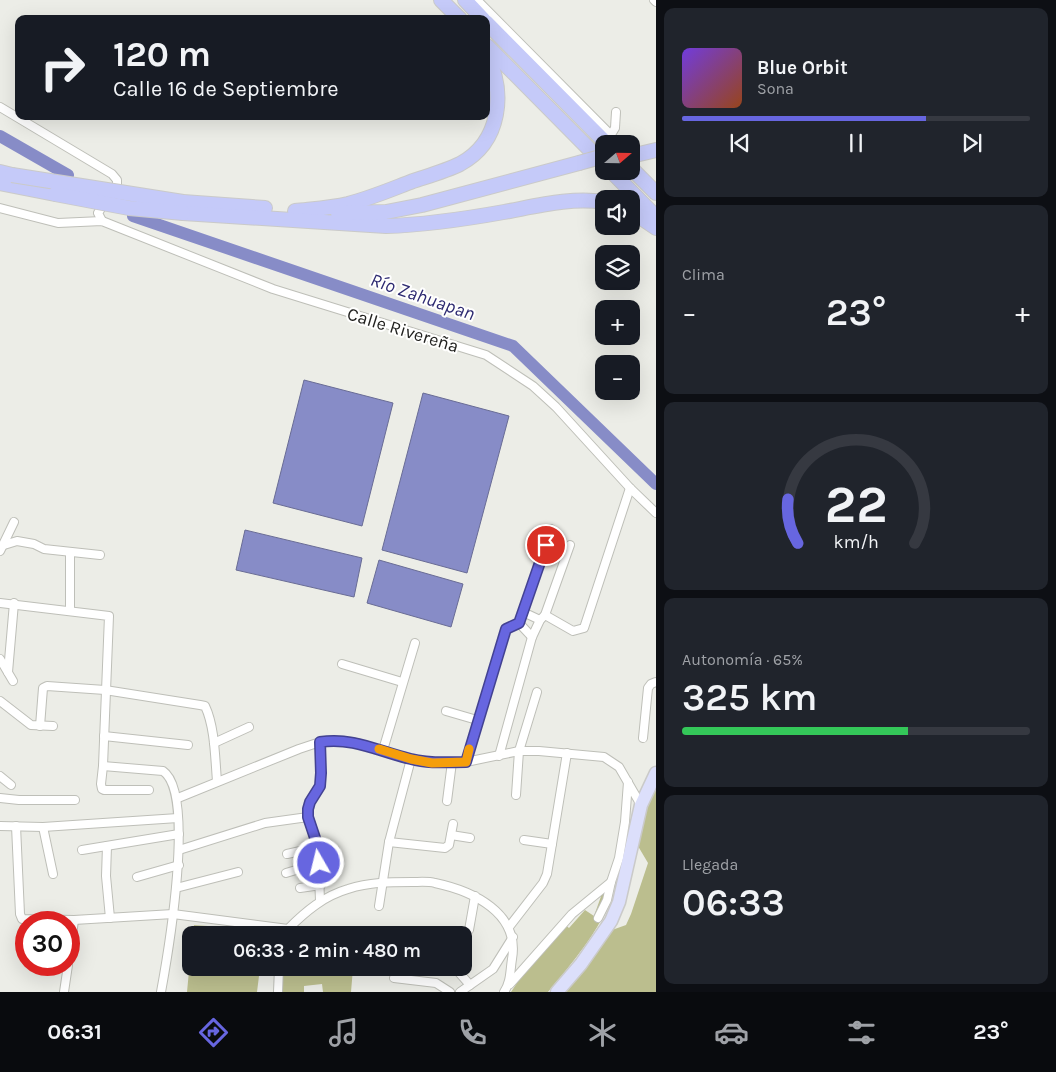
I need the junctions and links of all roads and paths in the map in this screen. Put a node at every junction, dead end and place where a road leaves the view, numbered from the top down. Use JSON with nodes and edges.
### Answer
{"nodes":[{"id":1,"x":441,"y":0,"type":"edge"},
{"id":2,"x":465,"y":0,"type":"edge"},
{"id":3,"x":477,"y":0,"type":"edge"},
{"id":4,"x":456,"y":15,"type":"edge"},
{"id":5,"x":479,"y":15,"type":"edge"},
{"id":6,"x":490,"y":26,"type":"edge"},
{"id":7,"x":490,"y":50,"type":"edge"},
{"id":8,"x":490,"y":66,"type":"edge"},
{"id":9,"x":0,"y":107,"type":"edge"},
{"id":10,"x":616,"y":112,"type":"dead end"},
{"id":11,"x":15,"y":116,"type":"edge"},
{"id":12,"x":22,"y":120,"type":"edge"},
{"id":13,"x":598,"y":135,"type":"edge"},
{"id":14,"x":656,"y":142,"type":"edge"},
{"id":15,"x":640,"y":149,"type":"edge"},
{"id":16,"x":656,"y":150,"type":"edge"},
{"id":17,"x":640,"y":151,"type":"edge"},
{"id":18,"x":595,"y":155,"type":"edge"},
{"id":19,"x":595,"y":160,"type":"edge"},
{"id":20,"x":595,"y":165,"type":"edge"},
{"id":21,"x":580,"y":167,"type":"junction"},
{"id":22,"x":6,"y":174,"type":"edge"},
{"id":23,"x":640,"y":177,"type":"edge"},
{"id":24,"x":620,"y":180,"type":"edge"},
{"id":25,"x":0,"y":183,"type":"edge"},
{"id":26,"x":656,"y":194,"type":"edge"},
{"id":27,"x":595,"y":201,"type":"edge"},
{"id":28,"x":183,"y":207,"type":"junction"},
{"id":29,"x":0,"y":208,"type":"edge"},
{"id":30,"x":295,"y":211,"type":"junction"},
{"id":31,"x":640,"y":217,"type":"edge"},
{"id":32,"x":656,"y":217,"type":"edge"},
{"id":33,"x":102,"y":221,"type":"junction"},
{"id":34,"x":357,"y":223,"type":"junction"},
{"id":35,"x":656,"y":228,"type":"edge"},
{"id":36,"x":630,"y":488,"type":"junction"},
{"id":37,"x":656,"y":513,"type":"edge"},
{"id":38,"x":14,"y":522,"type":"dead end"},
{"id":39,"x":551,"y":529,"type":"dead end"},
{"id":40,"x":570,"y":545,"type":"dead end"},
{"id":41,"x":2,"y":548,"type":"edge"},
{"id":42,"x":70,"y":552,"type":"junction"},
{"id":43,"x":100,"y":555,"type":"dead end"},
{"id":44,"x":0,"y":602,"type":"edge"},
{"id":45,"x":14,"y":603,"type":"junction"},
{"id":46,"x":70,"y":610,"type":"junction"},
{"id":47,"x":522,"y":612,"type":"junction"},
{"id":48,"x":543,"y":618,"type":"junction"},
{"id":49,"x":519,"y":623,"type":"junction"},
{"id":50,"x":532,"y":637,"type":"junction"},
{"id":51,"x":415,"y":643,"type":"dead end"},
{"id":52,"x":0,"y":659,"type":"edge"},
{"id":53,"x":342,"y":664,"type":"dead end"},
{"id":54,"x":8,"y":672,"type":"junction"},
{"id":55,"x":13,"y":681,"type":"dead end"},
{"id":56,"x":402,"y":682,"type":"junction"},
{"id":57,"x":656,"y":682,"type":"edge"},
{"id":58,"x":105,"y":690,"type":"junction"},
{"id":59,"x":537,"y":692,"type":"dead end"},
{"id":60,"x":0,"y":701,"type":"edge"},
{"id":61,"x":446,"y":711,"type":"dead end"},
{"id":62,"x":478,"y":720,"type":"junction"},
{"id":63,"x":40,"y":726,"type":"junction"},
{"id":64,"x":53,"y":726,"type":"dead end"},
{"id":65,"x":249,"y":727,"type":"dead end"},
{"id":66,"x":104,"y":736,"type":"junction"},
{"id":67,"x":643,"y":738,"type":"dead end"},
{"id":68,"x":214,"y":742,"type":"junction"},
{"id":69,"x":320,"y":742,"type":"junction"},
{"id":70,"x":188,"y":745,"type":"dead end"},
{"id":71,"x":383,"y":750,"type":"junction"},
{"id":72,"x":519,"y":751,"type":"junction"},
{"id":73,"x":567,"y":752,"type":"junction"},
{"id":74,"x":499,"y":756,"type":"junction"},
{"id":75,"x":411,"y":759,"type":"junction"},
{"id":76,"x":452,"y":762,"type":"junction"},
{"id":77,"x":466,"y":762,"type":"junction"},
{"id":78,"x":103,"y":766,"type":"junction"},
{"id":79,"x":656,"y":773,"type":"edge"},
{"id":80,"x":0,"y":776,"type":"edge"},
{"id":81,"x":217,"y":781,"type":"junction"},
{"id":82,"x":628,"y":782,"type":"junction"},
{"id":83,"x":11,"y":785,"type":"dead end"},
{"id":84,"x":149,"y":790,"type":"dead end"},
{"id":85,"x":516,"y":795,"type":"dead end"},
{"id":86,"x":0,"y":798,"type":"edge"},
{"id":87,"x":178,"y":798,"type":"junction"},
{"id":88,"x":75,"y":800,"type":"dead end"},
{"id":89,"x":447,"y":801,"type":"dead end"},
{"id":90,"x":641,"y":805,"type":"junction"},
{"id":91,"x":308,"y":817,"type":"junction"},
{"id":92,"x":178,"y":818,"type":"junction"},
{"id":93,"x":452,"y":824,"type":"dead end"},
{"id":94,"x":0,"y":826,"type":"edge"},
{"id":95,"x":16,"y":826,"type":"junction"},
{"id":96,"x":43,"y":827,"type":"junction"},
{"id":97,"x":179,"y":834,"type":"junction"},
{"id":98,"x":451,"y":835,"type":"junction"},
{"id":99,"x":470,"y":838,"type":"dead end"},
{"id":100,"x":524,"y":840,"type":"dead end"},
{"id":101,"x":389,"y":842,"type":"junction"},
{"id":102,"x":552,"y":844,"type":"junction"},
{"id":103,"x":107,"y":846,"type":"junction"},
{"id":104,"x":318,"y":847,"type":"junction"},
{"id":105,"x":82,"y":850,"type":"dead end"},
{"id":106,"x":179,"y":850,"type":"junction"},
{"id":107,"x":288,"y":854,"type":"dead end"},
{"id":108,"x":319,"y":863,"type":"junction"},
{"id":109,"x":179,"y":865,"type":"junction"},
{"id":110,"x":238,"y":872,"type":"dead end"},
{"id":111,"x":286,"y":873,"type":"dead end"},
{"id":112,"x":53,"y":874,"type":"dead end"},
{"id":113,"x":137,"y":877,"type":"dead end"},
{"id":114,"x":382,"y":882,"type":"junction"},
{"id":115,"x":612,"y":882,"type":"junction"},
{"id":116,"x":321,"y":885,"type":"junction"},
{"id":117,"x":176,"y":888,"type":"junction"},
{"id":118,"x":300,"y":888,"type":"dead end"},
{"id":119,"x":475,"y":896,"type":"junction"},
{"id":120,"x":320,"y":901,"type":"junction"},
{"id":121,"x":379,"y":906,"type":"dead end"},
{"id":122,"x":20,"y":911,"type":"edge"},
{"id":123,"x":173,"y":914,"type":"junction"},
{"id":124,"x":110,"y":918,"type":"junction"},
{"id":125,"x":598,"y":918,"type":"dead end"},
{"id":126,"x":80,"y":920,"type":"edge"},
{"id":127,"x":249,"y":926,"type":"edge"},
{"id":128,"x":293,"y":926,"type":"edge"},
{"id":129,"x":469,"y":926,"type":"edge"},
{"id":130,"x":509,"y":927,"type":"junction"},
{"id":131,"x":513,"y":937,"type":"junction"},
{"id":132,"x":66,"y":976,"type":"edge"},
{"id":133,"x":279,"y":976,"type":"edge"},
{"id":134,"x":462,"y":976,"type":"edge"},
{"id":135,"x":394,"y":978,"type":"dead end"},
{"id":136,"x":470,"y":984,"type":"junction"},
{"id":137,"x":507,"y":989,"type":"edge"},
{"id":138,"x":64,"y":992,"type":"edge"},
{"id":139,"x":161,"y":992,"type":"edge"},
{"id":140,"x":278,"y":992,"type":"edge"},
{"id":141,"x":450,"y":992,"type":"edge"},
{"id":142,"x":460,"y":992,"type":"edge"},
{"id":143,"x":557,"y":992,"type":"edge"}],
"edges":[{"from":1,"to":4,"type":"highway"},
{"from":2,"to":5,"type":"highway"},
{"from":3,"to":10,"type":"street"},
{"from":6,"to":13,"type":"highway"},
{"from":7,"to":18,"type":"highway"},
{"from":8,"to":30,"type":"highway"},
{"from":9,"to":11,"type":"street"},
{"from":12,"to":33,"type":"street"},
{"from":14,"to":15,"type":"highway"},
{"from":16,"to":17,"type":"highway"},
{"from":19,"to":21,"type":"highway","bridge":true},
{"from":20,"to":21,"type":"highway"},
{"from":21,"to":30,"type":"highway"},
{"from":21,"to":34,"type":"highway"},
{"from":22,"to":28,"type":"highway","bridge":true},
{"from":23,"to":26,"type":"highway"},
{"from":24,"to":32,"type":"highway"},
{"from":25,"to":28,"type":"highway","bridge":true},
{"from":27,"to":34,"type":"highway"},
{"from":28,"to":30,"type":"highway"},
{"from":28,"to":34,"type":"highway"},
{"from":29,"to":33,"type":"street"},
{"from":31,"to":35,"type":"highway"},
{"from":33,"to":36,"type":"street","name":"Calle Rivereña"},
{"from":36,"to":37,"type":"street","name":"Calle Rivereña"},
{"from":36,"to":48,"type":"street"},
{"from":38,"to":41,"type":"street"},
{"from":39,"to":47,"type":"street"},
{"from":40,"to":48,"type":"street"},
{"from":41,"to":42,"type":"street"},
{"from":42,"to":43,"type":"street"},
{"from":42,"to":46,"type":"street"},
{"from":44,"to":45,"type":"street"},
{"from":45,"to":46,"type":"street"},
{"from":45,"to":54,"type":"street"},
{"from":46,"to":58,"type":"street"},
{"from":47,"to":48,"type":"street"},
{"from":47,"to":49,"type":"street"},
{"from":48,"to":50,"type":"street"},
{"from":49,"to":50,"type":"street"},
{"from":49,"to":62,"type":"street"},
{"from":50,"to":74,"type":"street"},
{"from":51,"to":56,"type":"street"},
{"from":52,"to":54,"type":"street"},
{"from":53,"to":56,"type":"street"},
{"from":54,"to":55,"type":"street"},
{"from":56,"to":71,"type":"street"},
{"from":57,"to":67,"type":"street"},
{"from":58,"to":63,"type":"street"},
{"from":58,"to":66,"type":"street"},
{"from":58,"to":68,"type":"street"},
{"from":59,"to":72,"type":"street"},
{"from":60,"to":63,"type":"street"},
{"from":61,"to":62,"type":"street"},
{"from":62,"to":77,"type":"street"},
{"from":63,"to":64,"type":"street"},
{"from":65,"to":68,"type":"street"},
{"from":66,"to":70,"type":"street"},
{"from":66,"to":78,"type":"street"},
{"from":68,"to":81,"type":"street"},
{"from":69,"to":71,"type":"street"},
{"from":69,"to":81,"type":"street"},
{"from":69,"to":91,"type":"street"},
{"from":71,"to":75,"type":"street"},
{"from":72,"to":73,"type":"street"},
{"from":72,"to":74,"type":"street"},
{"from":72,"to":85,"type":"street"},
{"from":73,"to":82,"type":"street"},
{"from":73,"to":102,"type":"street"},
{"from":74,"to":77,"type":"street"},
{"from":75,"to":76,"type":"street"},
{"from":75,"to":101,"type":"street"},
{"from":76,"to":77,"type":"street"},
{"from":76,"to":89,"type":"street"},
{"from":78,"to":84,"type":"street"},
{"from":78,"to":87,"type":"street"},
{"from":79,"to":90,"type":"main road"},
{"from":80,"to":83,"type":"street"},
{"from":81,"to":87,"type":"street"},
{"from":82,"to":90,"type":"street"},
{"from":82,"to":115,"type":"street"},
{"from":86,"to":88,"type":"street"},
{"from":87,"to":92,"type":"street"},
{"from":90,"to":143,"type":"main road"},
{"from":91,"to":104,"type":"street"},
{"from":91,"to":106,"type":"street"},
{"from":92,"to":96,"type":"street"},
{"from":92,"to":97,"type":"street"},
{"from":93,"to":98,"type":"street"},
{"from":94,"to":95,"type":"street"},
{"from":95,"to":96,"type":"street"},
{"from":95,"to":122,"type":"street"},
{"from":96,"to":112,"type":"street"},
{"from":97,"to":103,"type":"street"},
{"from":97,"to":106,"type":"street"},
{"from":98,"to":99,"type":"street"},
{"from":98,"to":101,"type":"street"},
{"from":100,"to":102,"type":"street"},
{"from":101,"to":114,"type":"street"},
{"from":102,"to":130,"type":"street"},
{"from":103,"to":105,"type":"street"},
{"from":103,"to":124,"type":"street"},
{"from":104,"to":107,"type":"street"},
{"from":104,"to":108,"type":"street"},
{"from":106,"to":109,"type":"street"},
{"from":108,"to":111,"type":"street"},
{"from":108,"to":116,"type":"street"},
{"from":109,"to":113,"type":"street"},
{"from":109,"to":117,"type":"street"},
{"from":110,"to":117,"type":"street"},
{"from":114,"to":119,"type":"street"},
{"from":114,"to":120,"type":"street"},
{"from":114,"to":121,"type":"street"},
{"from":115,"to":125,"type":"street"},
{"from":115,"to":137,"type":"street"},
{"from":116,"to":118,"type":"street"},
{"from":116,"to":120,"type":"street"},
{"from":117,"to":123,"type":"street"},
{"from":119,"to":129,"type":"street"},
{"from":119,"to":130,"type":"street"},
{"from":120,"to":128,"type":"street"},
{"from":123,"to":124,"type":"street"},
{"from":123,"to":127,"type":"street"},
{"from":123,"to":139,"type":"street"},
{"from":124,"to":126,"type":"street"},
{"from":130,"to":131,"type":"street"},
{"from":131,"to":136,"type":"street"},
{"from":131,"to":137,"type":"street"},
{"from":132,"to":138,"type":"street"},
{"from":133,"to":140,"type":"street"},
{"from":134,"to":136,"type":"street"},
{"from":135,"to":141,"type":"street"},
{"from":136,"to":142,"type":"street"}]}
